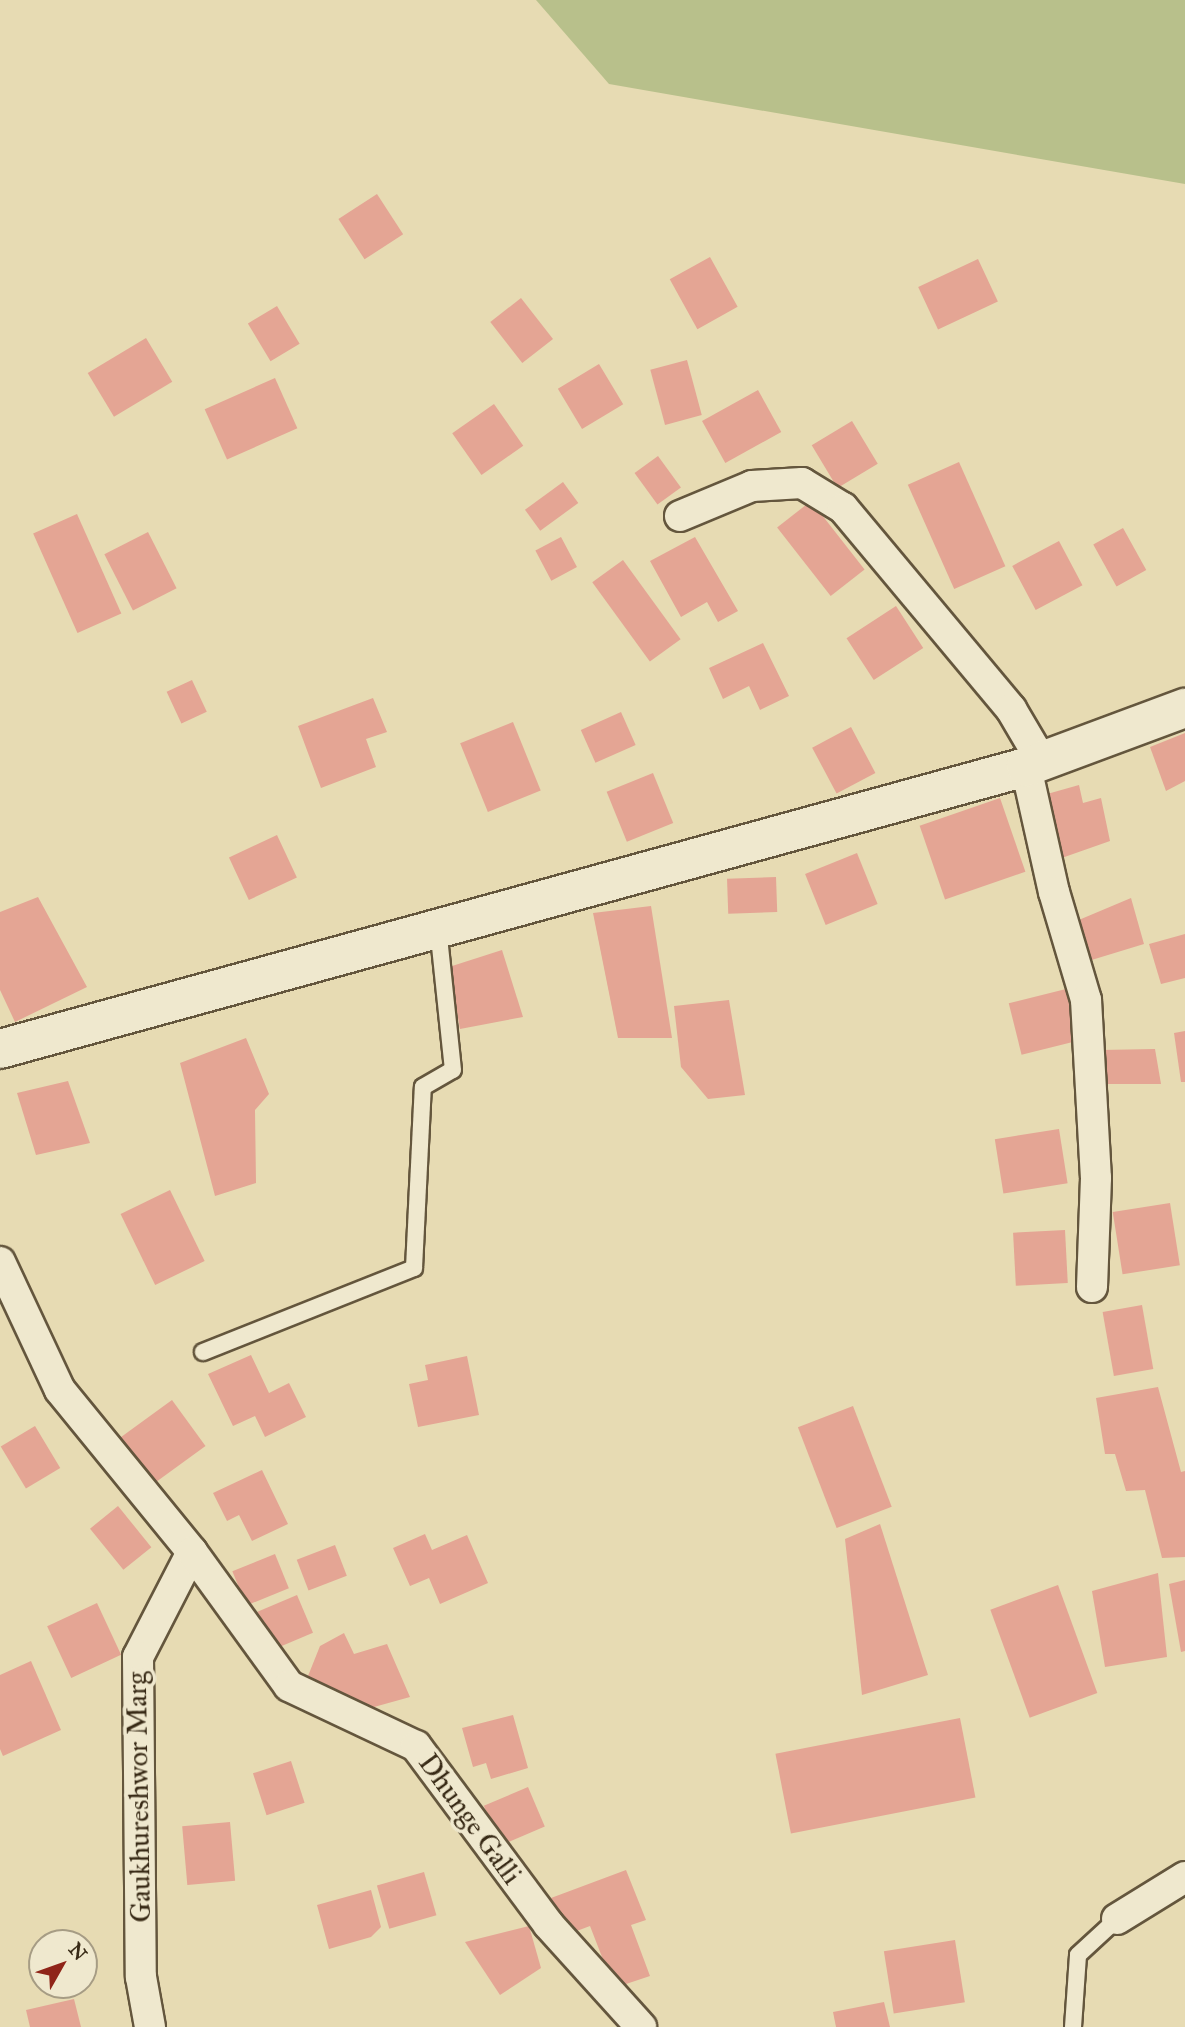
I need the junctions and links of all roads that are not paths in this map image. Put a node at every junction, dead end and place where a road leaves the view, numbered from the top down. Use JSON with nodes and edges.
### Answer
{"nodes":[{"id":1,"x":680,"y":516,"type":"dead end"},
{"id":2,"x":1185,"y":708,"type":"edge"},
{"id":3,"x":1033,"y":764,"type":"junction"},
{"id":4,"x":439,"y":929,"type":"junction"},
{"id":5,"x":0,"y":1049,"type":"edge"},
{"id":6,"x":0,"y":1262,"type":"edge"},
{"id":7,"x":1092,"y":1287,"type":"dead end"},
{"id":8,"x":203,"y":1352,"type":"dead end"},
{"id":9,"x":192,"y":1552,"type":"junction"},
{"id":10,"x":1185,"y":1877,"type":"edge"},
{"id":11,"x":1117,"y":1919,"type":"joint"},
{"id":12,"x":150,"y":2027,"type":"edge"},
{"id":13,"x":641,"y":2027,"type":"edge"},
{"id":14,"x":1073,"y":2027,"type":"edge"}],
"edges":[{"from":1,"to":3,"type":"street"},
{"from":2,"to":3,"type":"main road"},
{"from":3,"to":4,"type":"main road"},
{"from":3,"to":7,"type":"street"},
{"from":4,"to":5,"type":"main road"},
{"from":4,"to":8,"type":"lane"},
{"from":6,"to":9,"type":"street"},
{"from":9,"to":12,"type":"street","name":"Gaukhureshwor Marg"},
{"from":9,"to":13,"type":"street","name":"Dhunge Galli"},
{"from":10,"to":11,"type":"street"},
{"from":11,"to":14,"type":"lane"}]}
